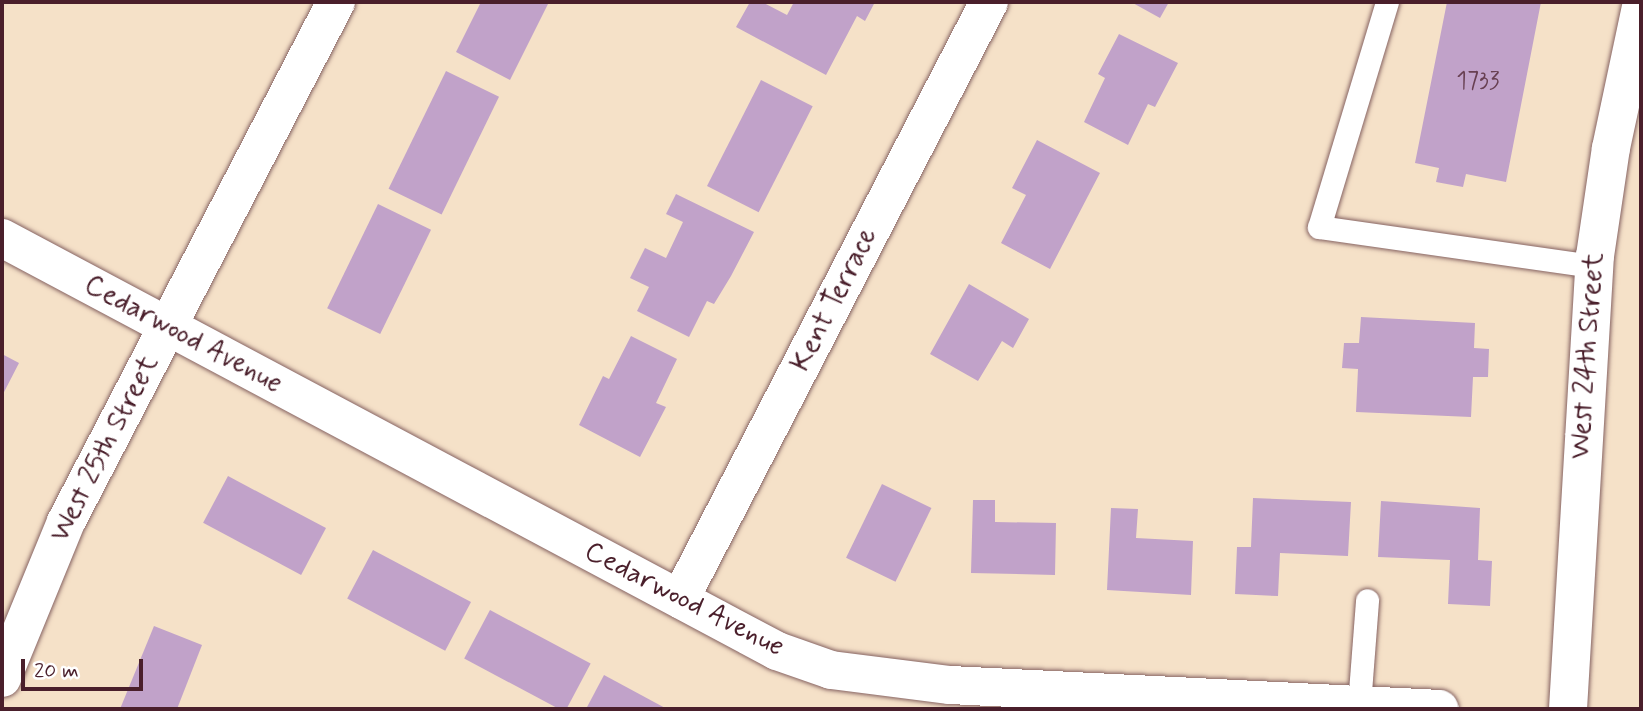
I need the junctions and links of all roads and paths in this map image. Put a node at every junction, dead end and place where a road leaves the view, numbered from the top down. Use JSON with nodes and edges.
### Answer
{"nodes":[{"id":1,"x":336,"y":2,"type":"edge"},
{"id":2,"x":989,"y":2,"type":"edge"},
{"id":3,"x":1387,"y":2,"type":"edge"},
{"id":4,"x":1638,"y":30,"type":"edge"},
{"id":5,"x":2,"y":238,"type":"edge"},
{"id":6,"x":1594,"y":267,"type":"junction"},
{"id":7,"x":168,"y":327,"type":"junction"},
{"id":8,"x":680,"y":599,"type":"junction"},
{"id":9,"x":1367,"y":600,"type":"dead end"},
{"id":10,"x":2,"y":678,"type":"edge"},
{"id":11,"x":1042,"y":699,"type":"edge"},
{"id":12,"x":1359,"y":705,"type":"junction"},
{"id":13,"x":1299,"y":706,"type":"edge"},
{"id":14,"x":1439,"y":709,"type":"edge"},
{"id":15,"x":1568,"y":709,"type":"edge"}],
"edges":[{"from":1,"to":7,"type":"street","name":"West 25th Street"},
{"from":2,"to":8,"type":"street","name":"Kent Terrace"},
{"from":3,"to":6,"type":"lane"},
{"from":4,"to":6,"type":"street","name":"West 24th Street"},
{"from":5,"to":7,"type":"street","name":"Cedarwood Avenue"},
{"from":6,"to":15,"type":"street","name":"West 24th Street"},
{"from":7,"to":8,"type":"street","name":"Cedarwood Avenue"},
{"from":7,"to":10,"type":"street","name":"West 25th Street"},
{"from":8,"to":11,"type":"street","name":"Cedarwood Avenue"},
{"from":9,"to":12,"type":"lane"},
{"from":11,"to":13,"type":"street","name":"Cedarwood Avenue"},
{"from":12,"to":13,"type":"street","name":"Cedarwood Avenue"},
{"from":12,"to":14,"type":"street","name":"Cedarwood Avenue"}]}
